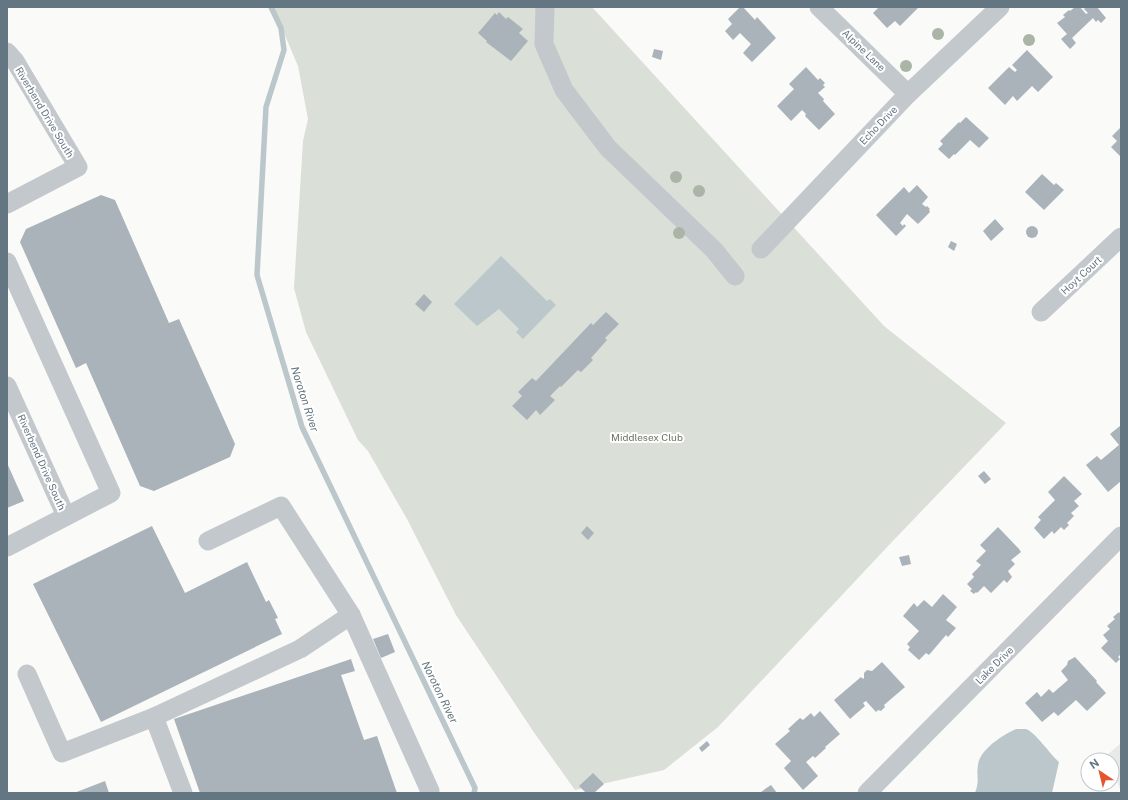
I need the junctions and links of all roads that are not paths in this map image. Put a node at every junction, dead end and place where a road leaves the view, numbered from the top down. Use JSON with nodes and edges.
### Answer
{"nodes":[{"id":1,"x":545,"y":7,"type":"edge"},
{"id":2,"x":819,"y":7,"type":"edge"},
{"id":3,"x":1000,"y":7,"type":"edge"},
{"id":4,"x":7,"y":52,"type":"edge"},
{"id":5,"x":908,"y":94,"type":"junction"},
{"id":6,"x":7,"y":204,"type":"edge"},
{"id":7,"x":1121,"y":237,"type":"edge"},
{"id":8,"x":760,"y":249,"type":"dead end"},
{"id":9,"x":7,"y":262,"type":"edge"},
{"id":10,"x":735,"y":276,"type":"dead end"},
{"id":11,"x":1040,"y":312,"type":"dead end"},
{"id":12,"x":7,"y":386,"type":"edge"},
{"id":13,"x":66,"y":516,"type":"junction"},
{"id":14,"x":1121,"y":536,"type":"edge"},
{"id":15,"x":208,"y":541,"type":"dead end"},
{"id":16,"x":7,"y":546,"type":"edge"},
{"id":17,"x":351,"y":616,"type":"junction"},
{"id":18,"x":27,"y":674,"type":"dead end"},
{"id":19,"x":154,"y":716,"type":"junction"},
{"id":20,"x":183,"y":793,"type":"edge"},
{"id":21,"x":429,"y":793,"type":"edge"},
{"id":22,"x":867,"y":793,"type":"edge"}],
"edges":[{"from":1,"to":10,"type":"street"},
{"from":2,"to":5,"type":"street","name":"Alpine Lane"},
{"from":3,"to":5,"type":"street","name":"Echo Drive"},
{"from":4,"to":6,"type":"street","name":"Riverbend Drive South"},
{"from":5,"to":8,"type":"street","name":"Echo Drive"},
{"from":7,"to":11,"type":"street","name":"Hoyt Court"},
{"from":9,"to":13,"type":"street","name":"Riverbend Drive South"},
{"from":12,"to":13,"type":"street","name":"Riverbend Drive South"},
{"from":13,"to":16,"type":"street","name":"Riverbend Drive South"},
{"from":14,"to":22,"type":"street","name":"Lake Drive"},
{"from":15,"to":17,"type":"street"},
{"from":17,"to":19,"type":"street"},
{"from":17,"to":21,"type":"street"},
{"from":18,"to":19,"type":"street"},
{"from":19,"to":20,"type":"street"}]}
